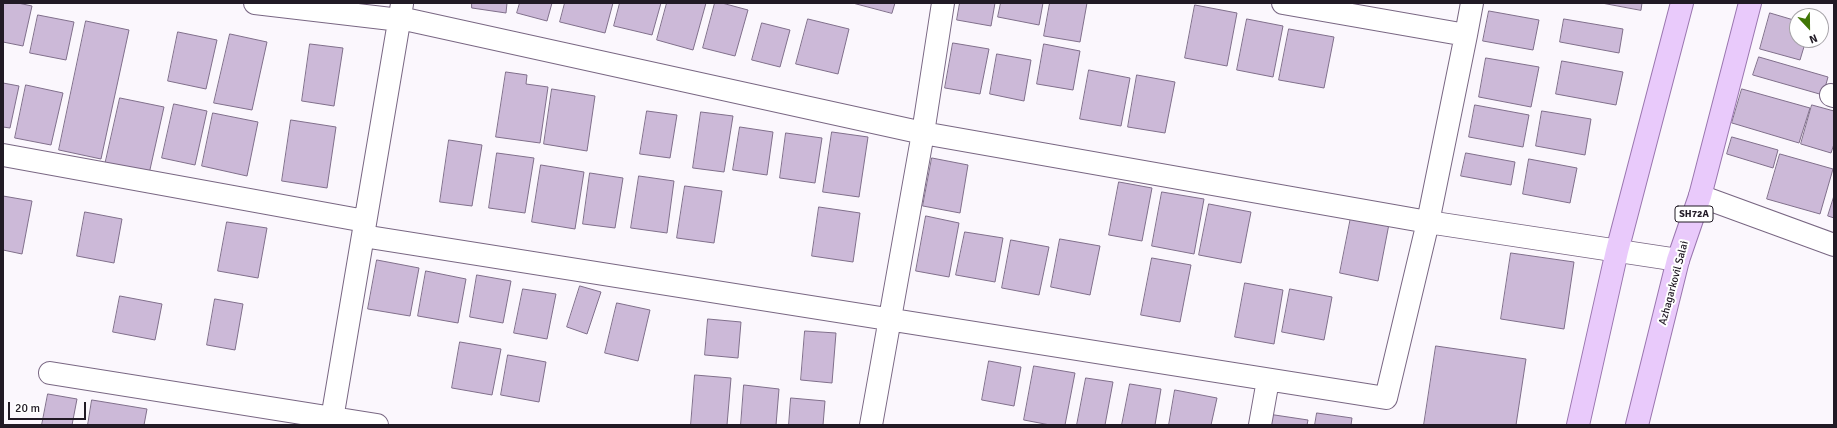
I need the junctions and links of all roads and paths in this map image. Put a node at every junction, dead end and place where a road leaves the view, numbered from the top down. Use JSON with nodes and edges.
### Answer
{"nodes":[{"id":1,"x":255,"y":3,"type":"edge"},
{"id":2,"x":943,"y":3,"type":"edge"},
{"id":3,"x":1283,"y":3,"type":"edge"},
{"id":4,"x":1472,"y":3,"type":"edge"},
{"id":5,"x":1682,"y":3,"type":"edge"},
{"id":6,"x":1750,"y":3,"type":"edge"},
{"id":7,"x":401,"y":14,"type":"edge"},
{"id":8,"x":1466,"y":35,"type":"junction"},
{"id":9,"x":923,"y":133,"type":"junction"},
{"id":10,"x":3,"y":156,"type":"edge"},
{"id":11,"x":1700,"y":196,"type":"junction"},
{"id":12,"x":1428,"y":222,"type":"junction"},
{"id":13,"x":364,"y":229,"type":"junction"},
{"id":14,"x":1834,"y":244,"type":"edge"},
{"id":15,"x":1617,"y":251,"type":"junction"},
{"id":16,"x":1678,"y":260,"type":"junction"},
{"id":17,"x":890,"y":321,"type":"junction"},
{"id":18,"x":50,"y":373,"type":"dead end"},
{"id":19,"x":1268,"y":380,"type":"junction"},
{"id":20,"x":331,"y":421,"type":"edge"},
{"id":21,"x":377,"y":425,"type":"edge"},
{"id":22,"x":871,"y":425,"type":"edge"},
{"id":23,"x":1260,"y":425,"type":"edge"},
{"id":24,"x":1578,"y":425,"type":"edge"},
{"id":25,"x":1637,"y":425,"type":"edge"}],
"edges":[{"from":1,"to":7,"type":"street"},
{"from":2,"to":9,"type":"street"},
{"from":3,"to":8,"type":"street"},
{"from":4,"to":8,"type":"street"},
{"from":5,"to":15,"type":"main road"},
{"from":6,"to":11,"type":"main road","name":"Azhagarkovil Salai","number":"SH72A"},
{"from":7,"to":9,"type":"street"},
{"from":7,"to":13,"type":"street"},
{"from":8,"to":12,"type":"street"},
{"from":9,"to":12,"type":"street"},
{"from":9,"to":17,"type":"street"},
{"from":10,"to":13,"type":"street"},
{"from":11,"to":14,"type":"street"},
{"from":11,"to":16,"type":"main road","name":"Azhagarkovil Salai","number":"SH72A"},
{"from":12,"to":15,"type":"street"},
{"from":12,"to":19,"type":"street"},
{"from":13,"to":17,"type":"street"},
{"from":13,"to":20,"type":"street"},
{"from":15,"to":16,"type":"street"},
{"from":15,"to":24,"type":"main road"},
{"from":16,"to":25,"type":"main road","name":"Azhagarkovil Salai","number":"SH72A"},
{"from":17,"to":19,"type":"street"},
{"from":17,"to":22,"type":"street"},
{"from":18,"to":20,"type":"street"},
{"from":19,"to":23,"type":"street"},
{"from":20,"to":21,"type":"street"}]}
